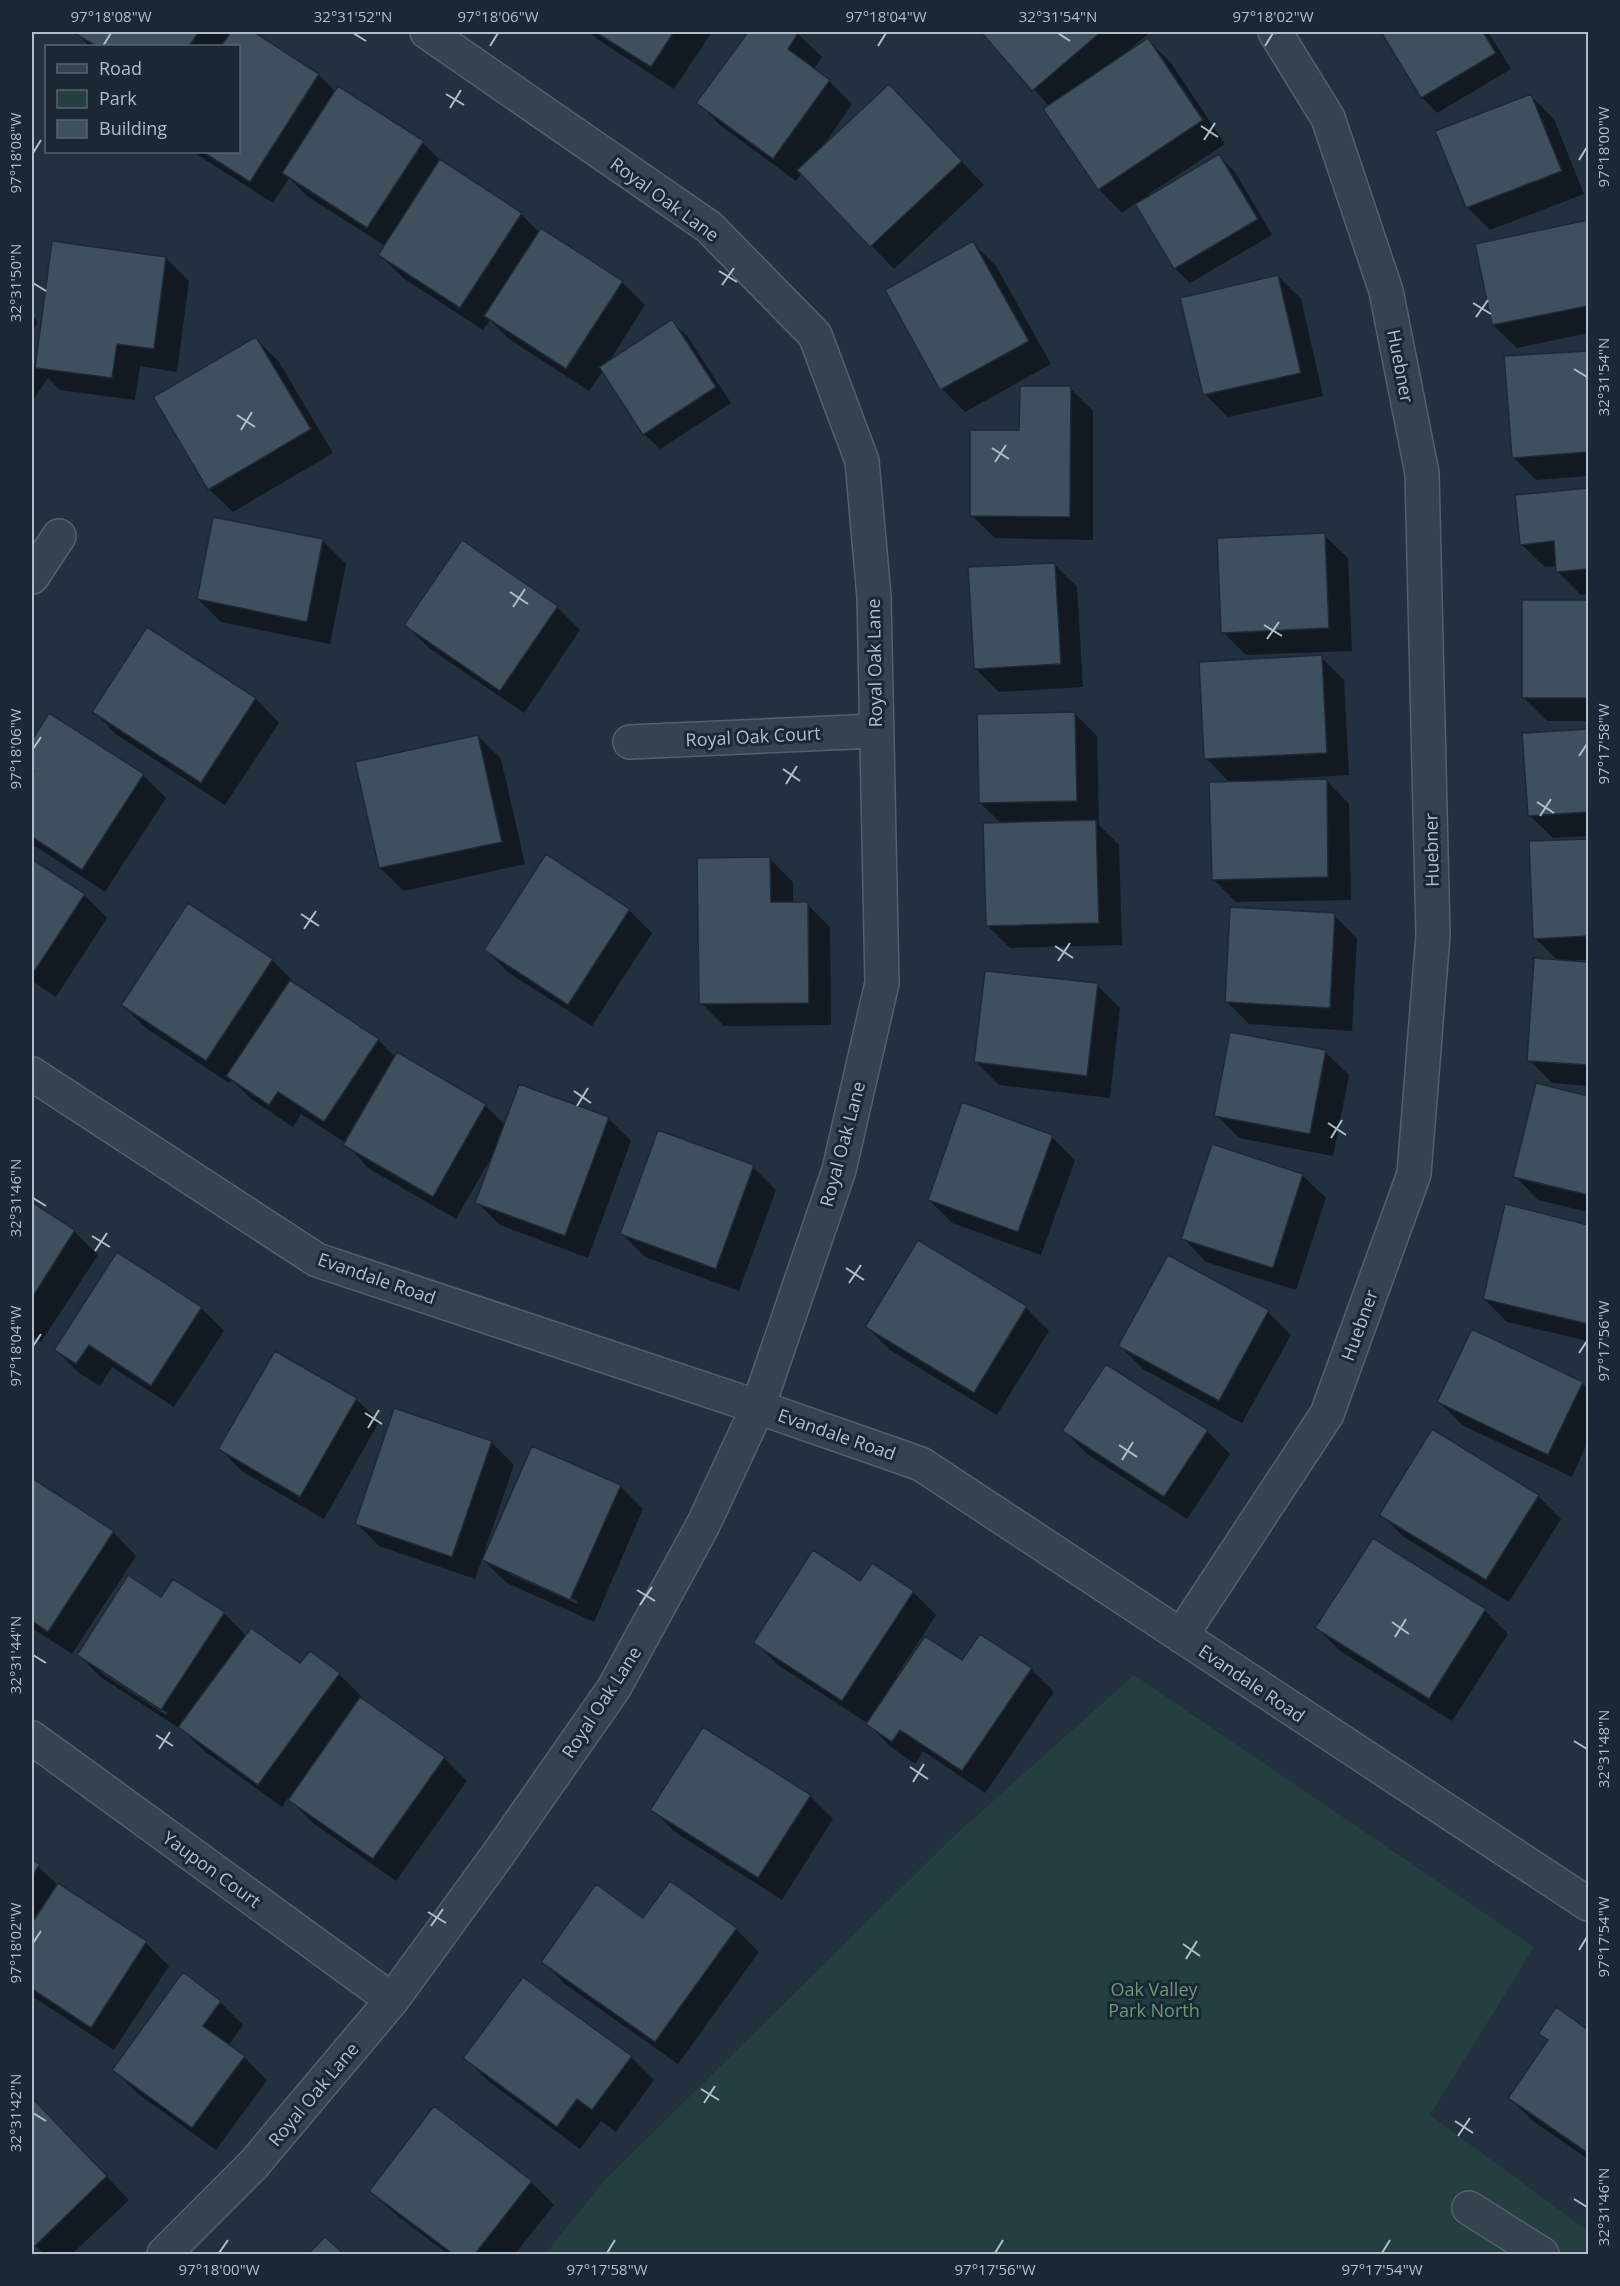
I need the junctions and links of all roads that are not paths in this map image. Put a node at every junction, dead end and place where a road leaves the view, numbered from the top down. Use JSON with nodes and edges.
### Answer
{"nodes":[{"id":1,"x":427,"y":32,"type":"edge"},
{"id":2,"x":1275,"y":32,"type":"edge"},
{"id":3,"x":59,"y":536,"type":"dead end"},
{"id":4,"x":32,"y":578,"type":"edge"},
{"id":5,"x":876,"y":731,"type":"junction"},
{"id":6,"x":630,"y":742,"type":"dead end"},
{"id":7,"x":32,"y":1074,"type":"edge"},
{"id":8,"x":758,"y":1407,"type":"junction"},
{"id":9,"x":1181,"y":1636,"type":"junction"},
{"id":10,"x":32,"y":1738,"type":"edge"},
{"id":11,"x":1588,"y":1904,"type":"edge"},
{"id":12,"x":392,"y":2000,"type":"junction"},
{"id":13,"x":1469,"y":2208,"type":"dead end"},
{"id":14,"x":164,"y":2254,"type":"edge"},
{"id":15,"x":1542,"y":2254,"type":"edge"}],
"edges":[{"from":1,"to":5,"type":"street","name":"Royal Oak Lane"},
{"from":2,"to":9,"type":"street","name":"Huebner"},
{"from":3,"to":4,"type":"street"},
{"from":5,"to":6,"type":"street","name":"Royal Oak Court"},
{"from":5,"to":8,"type":"street","name":"Royal Oak Lane"},
{"from":7,"to":8,"type":"street","name":"Evandale Road"},
{"from":8,"to":9,"type":"street","name":"Evandale Road"},
{"from":8,"to":12,"type":"street","name":"Royal Oak Lane"},
{"from":9,"to":11,"type":"street","name":"Evandale Road"},
{"from":10,"to":12,"type":"street","name":"Yaupon Court"},
{"from":12,"to":14,"type":"street","name":"Royal Oak Lane"},
{"from":13,"to":15,"type":"street"}]}
